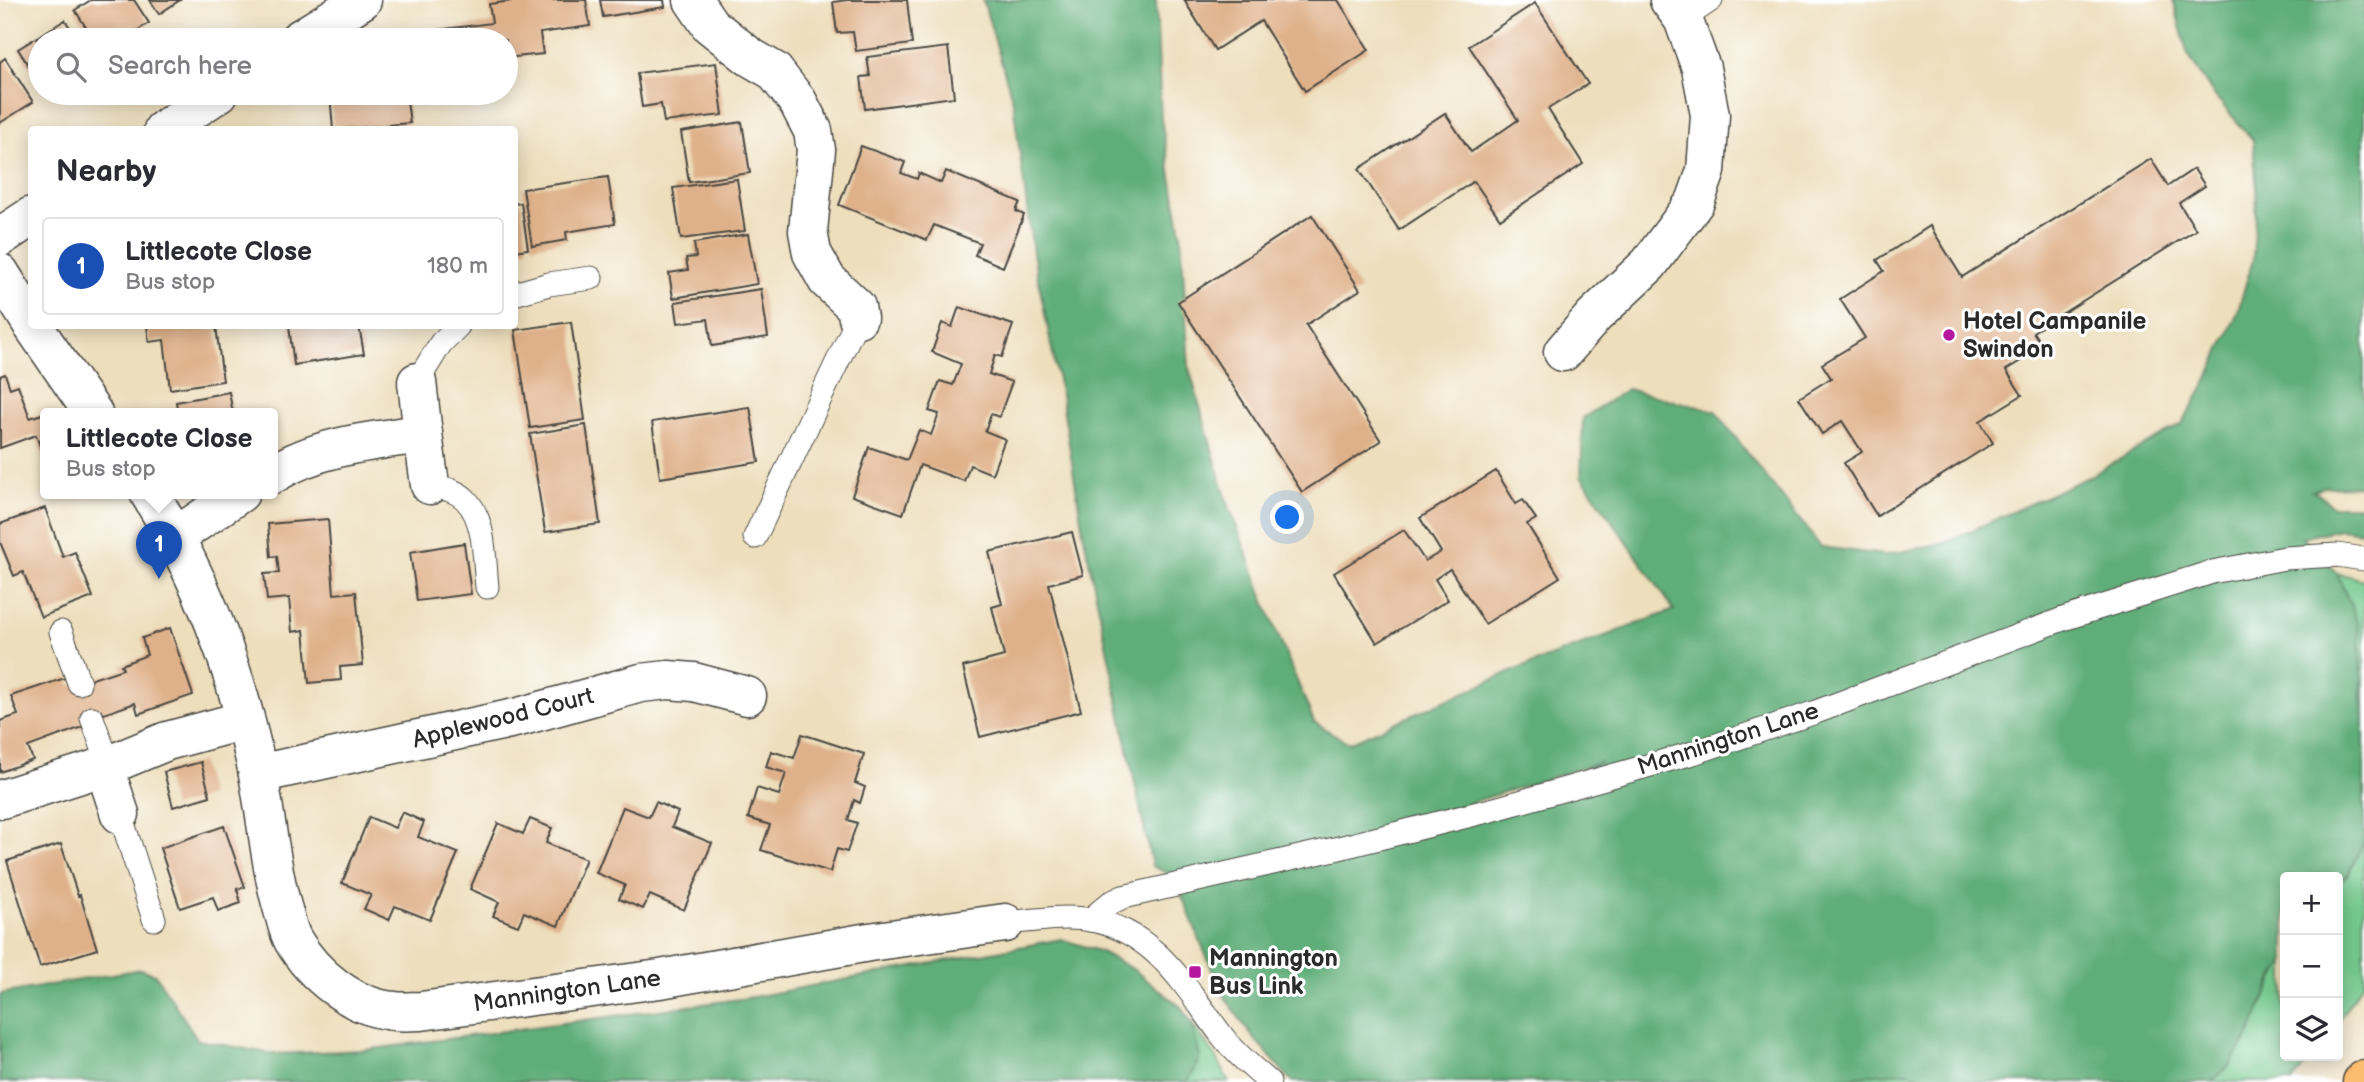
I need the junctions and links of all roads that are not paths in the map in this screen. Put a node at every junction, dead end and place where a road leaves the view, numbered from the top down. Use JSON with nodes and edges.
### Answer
{"nodes":[{"id":1,"x":692,"y":0,"type":"edge"},
{"id":2,"x":346,"y":4,"type":"edge"},
{"id":3,"x":1688,"y":6,"type":"edge"},
{"id":4,"x":314,"y":28,"type":"edge"},
{"id":5,"x":201,"y":105,"type":"edge"},
{"id":6,"x":169,"y":126,"type":"edge"},
{"id":7,"x":28,"y":219,"type":"edge"},
{"id":8,"x":0,"y":237,"type":"edge"},
{"id":9,"x":0,"y":274,"type":"edge"},
{"id":10,"x":592,"y":278,"type":"dead end"},
{"id":11,"x":518,"y":293,"type":"edge"},
{"id":12,"x":858,"y":318,"type":"joint"},
{"id":13,"x":28,"y":319,"type":"edge"},
{"id":14,"x":35,"y":329,"type":"edge"},
{"id":15,"x":455,"y":329,"type":"edge"},
{"id":16,"x":1563,"y":352,"type":"dead end"},
{"id":17,"x":417,"y":382,"type":"joint"},
{"id":18,"x":90,"y":408,"type":"edge"},
{"id":19,"x":423,"y":434,"type":"junction"},
{"id":20,"x":278,"y":470,"type":"edge"},
{"id":21,"x":430,"y":485,"type":"joint"},
{"id":22,"x":153,"y":499,"type":"edge"},
{"id":23,"x":231,"y":499,"type":"edge"},
{"id":24,"x":175,"y":537,"type":"junction"},
{"id":25,"x":755,"y":537,"type":"dead end"},
{"id":26,"x":2364,"y":559,"type":"edge"},
{"id":27,"x":487,"y":587,"type":"dead end"},
{"id":28,"x":61,"y":632,"type":"dead end"},
{"id":29,"x":79,"y":683,"type":"dead end"},
{"id":30,"x":747,"y":696,"type":"dead end"},
{"id":31,"x":92,"y":718,"type":"dead end"},
{"id":32,"x":244,"y":720,"type":"junction"},
{"id":33,"x":106,"y":765,"type":"junction"},
{"id":34,"x":258,"y":774,"type":"junction"},
{"id":35,"x":2,"y":799,"type":"dead end"},
{"id":36,"x":120,"y":814,"type":"joint"},
{"id":37,"x":154,"y":919,"type":"dead end"},
{"id":38,"x":1090,"y":920,"type":"junction"},
{"id":39,"x":1005,"y":923,"type":"joint"},
{"id":40,"x":1269,"y":1082,"type":"edge"}],
"edges":[{"from":1,"to":12,"type":"street"},
{"from":2,"to":4,"type":"street"},
{"from":3,"to":16,"type":"street"},
{"from":5,"to":6,"type":"street"},
{"from":7,"to":8,"type":"street"},
{"from":9,"to":13,"type":"street"},
{"from":10,"to":11,"type":"lane"},
{"from":12,"to":25,"type":"lane"},
{"from":14,"to":18,"type":"street"},
{"from":15,"to":17,"type":"lane"},
{"from":17,"to":19,"type":"street"},
{"from":19,"to":20,"type":"street"},
{"from":19,"to":21,"type":"street"},
{"from":21,"to":27,"type":"lane"},
{"from":22,"to":24,"type":"street","name":"Mannington Lane"},
{"from":23,"to":24,"type":"street"},
{"from":24,"to":32,"type":"street","name":"Mannington Lane"},
{"from":26,"to":38,"type":"lane","name":"Mannington Lane"},
{"from":28,"to":29,"type":"lane"},
{"from":30,"to":34,"type":"street","name":"Applewood Court"},
{"from":31,"to":33,"type":"lane"},
{"from":32,"to":33,"type":"street"},
{"from":32,"to":34,"type":"street","name":"Mannington Lane"},
{"from":33,"to":35,"type":"street"},
{"from":33,"to":36,"type":"street"},
{"from":34,"to":39,"type":"street","name":"Mannington Lane"},
{"from":36,"to":37,"type":"lane"},
{"from":38,"to":39,"type":"lane","name":"Mannington Lane"},
{"from":38,"to":40,"type":"lane","name":"Mannington Lane"}]}
